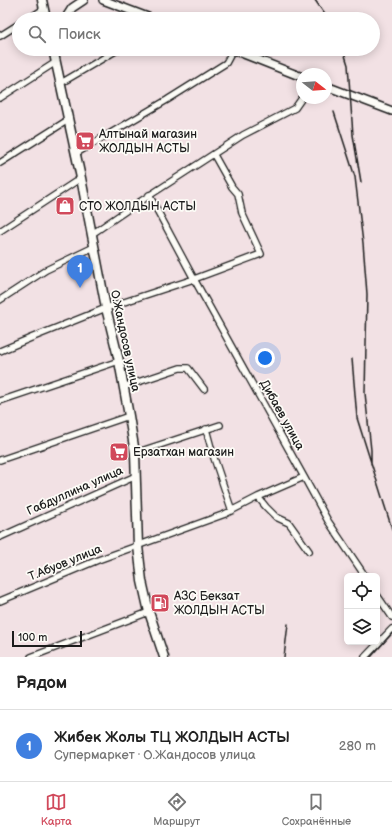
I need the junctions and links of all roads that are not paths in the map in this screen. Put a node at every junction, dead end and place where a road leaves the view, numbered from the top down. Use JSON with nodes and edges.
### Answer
{"nodes":[{"id":1,"x":42,"y":0,"type":"edge"},
{"id":2,"x":84,"y":0,"type":"edge"},
{"id":3,"x":103,"y":0,"type":"edge"},
{"id":4,"x":44,"y":9,"type":"junction"},
{"id":5,"x":39,"y":12,"type":"edge"},
{"id":6,"x":45,"y":12,"type":"edge"},
{"id":7,"x":69,"y":12,"type":"edge"},
{"id":8,"x":135,"y":12,"type":"edge"},
{"id":9,"x":12,"y":28,"type":"edge"},
{"id":10,"x":0,"y":36,"type":"edge"},
{"id":11,"x":55,"y":56,"type":"edge"},
{"id":12,"x":107,"y":56,"type":"edge"},
{"id":13,"x":229,"y":56,"type":"edge"},
{"id":14,"x":250,"y":56,"type":"edge"},
{"id":15,"x":56,"y":62,"type":"junction"},
{"id":16,"x":296,"y":75,"type":"edge"},
{"id":17,"x":61,"y":83,"type":"junction"},
{"id":18,"x":332,"y":88,"type":"edge"},
{"id":19,"x":0,"y":98,"type":"edge"},
{"id":20,"x":298,"y":104,"type":"edge"},
{"id":21,"x":392,"y":111,"type":"edge"},
{"id":22,"x":68,"y":120,"type":"junction"},
{"id":23,"x":75,"y":154,"type":"junction"},
{"id":24,"x":214,"y":155,"type":"junction"},
{"id":25,"x":0,"y":163,"type":"edge"},
{"id":26,"x":81,"y":178,"type":"junction"},
{"id":27,"x":149,"y":195,"type":"junction"},
{"id":28,"x":0,"y":231,"type":"edge"},
{"id":29,"x":92,"y":234,"type":"junction"},
{"id":30,"x":94,"y":247,"type":"junction"},
{"id":31,"x":194,"y":279,"type":"junction"},
{"id":32,"x":0,"y":300,"type":"edge"},
{"id":33,"x":106,"y":308,"type":"junction"},
{"id":34,"x":0,"y":352,"type":"edge"},
{"id":35,"x":119,"y":361,"type":"junction"},
{"id":36,"x":123,"y":387,"type":"junction"},
{"id":37,"x":204,"y":389,"type":"dead end"},
{"id":38,"x":0,"y":401,"type":"edge"},
{"id":39,"x":129,"y":416,"type":"junction"},
{"id":40,"x":220,"y":425,"type":"dead end"},
{"id":41,"x":206,"y":429,"type":"junction"},
{"id":42,"x":135,"y":453,"type":"junction"},
{"id":43,"x":0,"y":460,"type":"edge"},
{"id":44,"x":136,"y":476,"type":"junction"},
{"id":45,"x":304,"y":477,"type":"junction"},
{"id":46,"x":258,"y":497,"type":"junction"},
{"id":47,"x":232,"y":511,"type":"junction"},
{"id":48,"x":0,"y":537,"type":"edge"},
{"id":49,"x":138,"y":546,"type":"junction"},
{"id":50,"x":309,"y":551,"type":"dead end"},
{"id":51,"x":362,"y":573,"type":"edge"},
{"id":52,"x":380,"y":599,"type":"edge"},
{"id":53,"x":0,"y":601,"type":"edge"},
{"id":54,"x":149,"y":612,"type":"junction"},
{"id":55,"x":391,"y":616,"type":"edge"},
{"id":56,"x":392,"y":629,"type":"edge"},
{"id":57,"x":31,"y":657,"type":"edge"},
{"id":58,"x":164,"y":657,"type":"edge"},
{"id":59,"x":365,"y":657,"type":"edge"}],
"edges":[{"from":1,"to":4,"type":"main road"},
{"from":2,"to":7,"type":"street"},
{"from":3,"to":8,"type":"street"},
{"from":4,"to":5,"type":"street"},
{"from":4,"to":6,"type":"main road"},
{"from":9,"to":10,"type":"street"},
{"from":11,"to":15,"type":"main road","name":"О.Жандосов улица"},
{"from":12,"to":17,"type":"street"},
{"from":13,"to":23,"type":"street"},
{"from":14,"to":16,"type":"street"},
{"from":15,"to":17,"type":"main road","name":"О.Жандосов улица"},
{"from":15,"to":19,"type":"street"},
{"from":17,"to":22,"type":"main road","name":"О.Жандосов улица"},
{"from":18,"to":21,"type":"street"},
{"from":20,"to":24,"type":"street"},
{"from":22,"to":23,"type":"main road","name":"О.Жандосов улица"},
{"from":22,"to":25,"type":"street"},
{"from":23,"to":26,"type":"main road","name":"О.Жандосов улица"},
{"from":24,"to":27,"type":"street"},
{"from":24,"to":31,"type":"street"},
{"from":26,"to":28,"type":"street"},
{"from":26,"to":29,"type":"main road","name":"О.Жандосов улица"},
{"from":27,"to":29,"type":"street"},
{"from":27,"to":31,"type":"street","name":"Дибаев улица"},
{"from":29,"to":30,"type":"main road","name":"О.Жандосов улица"},
{"from":30,"to":32,"type":"street"},
{"from":30,"to":33,"type":"main road","name":"О.Жандосов улица"},
{"from":31,"to":33,"type":"street"},
{"from":31,"to":45,"type":"street","name":"Дибаев улица"},
{"from":33,"to":34,"type":"street"},
{"from":33,"to":35,"type":"main road","name":"О.Жандосов улица"},
{"from":35,"to":36,"type":"main road","name":"О.Жандосов улица"},
{"from":35,"to":38,"type":"street"},
{"from":36,"to":37,"type":"street"},
{"from":36,"to":39,"type":"main road","name":"О.Жандосов улица"},
{"from":39,"to":42,"type":"main road","name":"О.Жандосов улица"},
{"from":39,"to":43,"type":"street"},
{"from":40,"to":41,"type":"street"},
{"from":41,"to":42,"type":"street"},
{"from":41,"to":47,"type":"street"},
{"from":42,"to":44,"type":"main road","name":"О.Жандосов улица"},
{"from":44,"to":48,"type":"street","name":"Габдуллина улица"},
{"from":44,"to":49,"type":"main road","name":"О.Жандосов улица"},
{"from":45,"to":46,"type":"street"},
{"from":45,"to":51,"type":"street","name":"Дибаев улица"},
{"from":46,"to":47,"type":"street"},
{"from":46,"to":50,"type":"street"},
{"from":47,"to":49,"type":"street"},
{"from":49,"to":53,"type":"street","name":"Т.Абуов улица"},
{"from":49,"to":54,"type":"main road","name":"О.Жандосов улица"},
{"from":52,"to":55,"type":"street"},
{"from":54,"to":57,"type":"street"},
{"from":54,"to":58,"type":"main road","name":"О.Жандосов улица"},
{"from":56,"to":59,"type":"street"}]}
